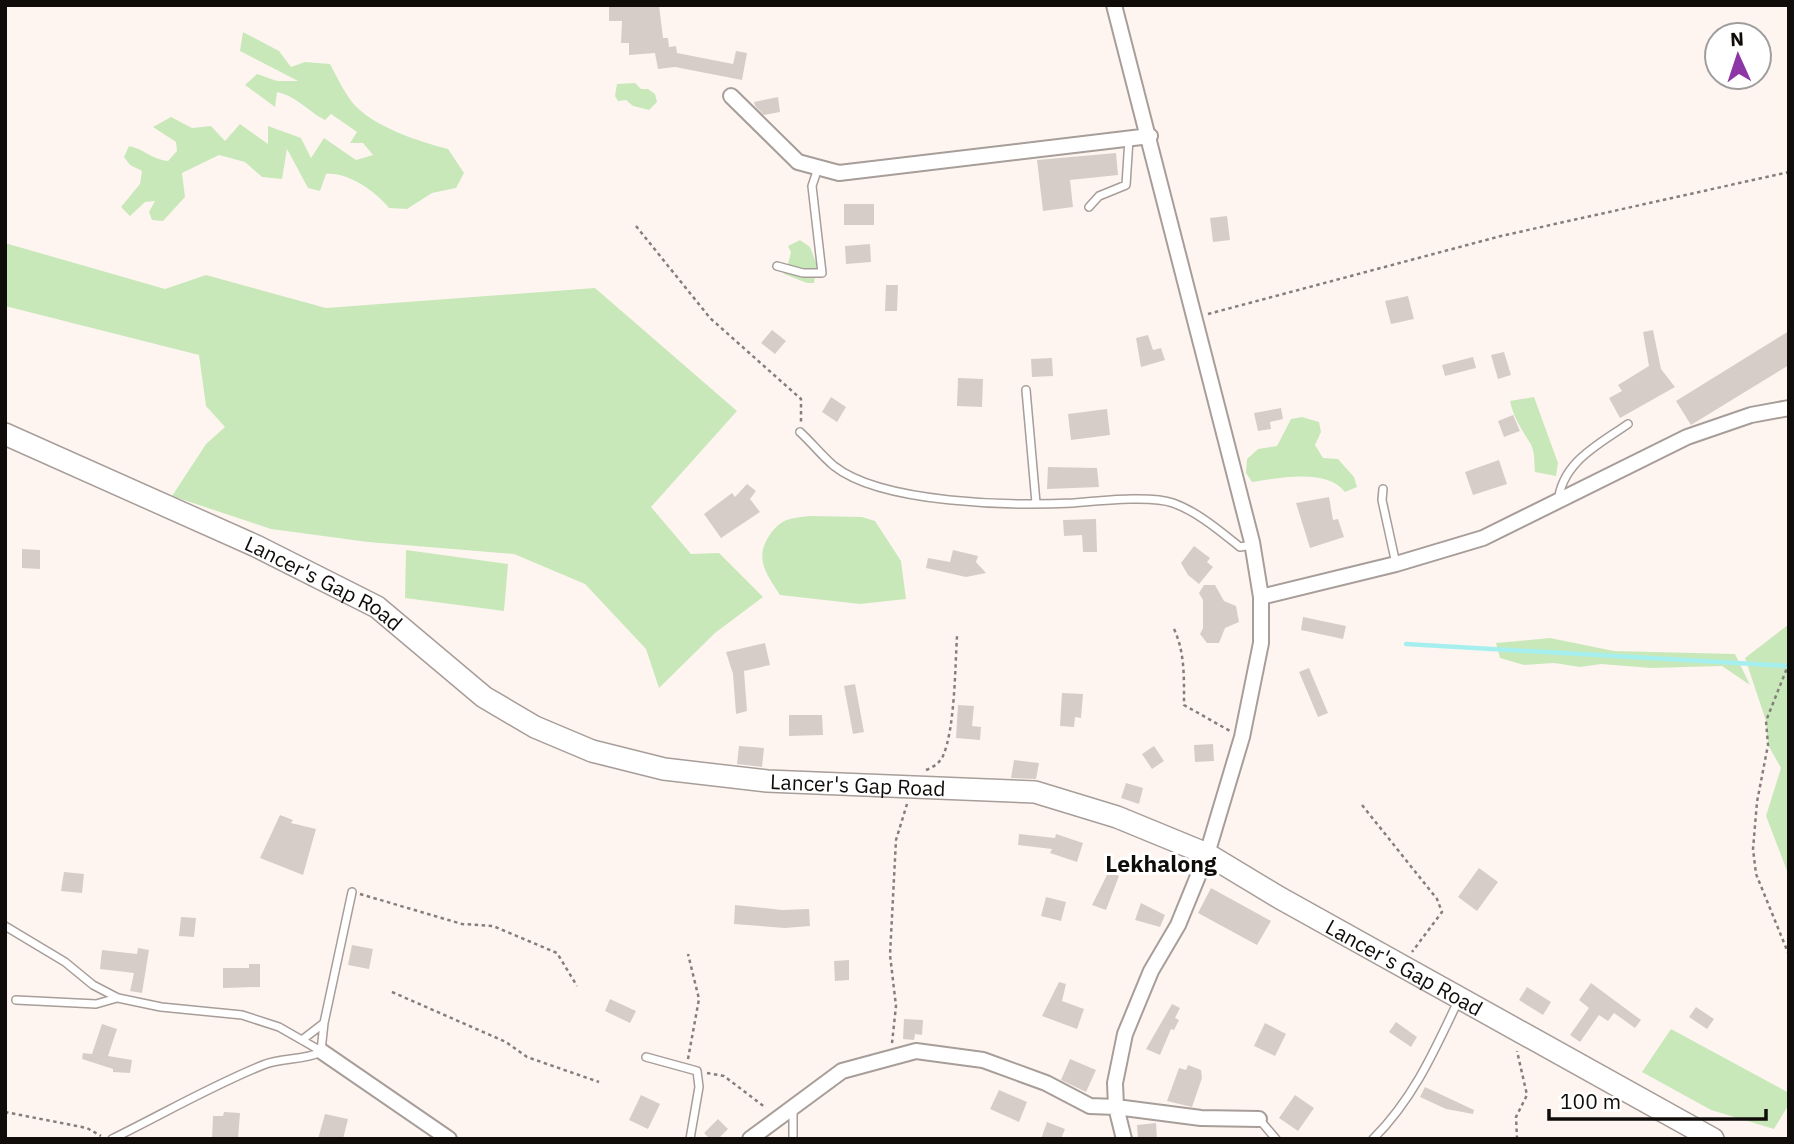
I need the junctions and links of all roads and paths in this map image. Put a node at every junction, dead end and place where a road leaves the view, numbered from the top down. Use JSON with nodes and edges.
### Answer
{"nodes":[{"id":1,"x":1114,"y":5,"type":"edge"},
{"id":2,"x":731,"y":96,"type":"dead end"},
{"id":3,"x":1150,"y":136,"type":"junction"},
{"id":4,"x":1129,"y":139,"type":"junction"},
{"id":5,"x":818,"y":168,"type":"junction"},
{"id":6,"x":1789,"y":172,"type":"edge"},
{"id":7,"x":1089,"y":207,"type":"dead end"},
{"id":8,"x":636,"y":226,"type":"dead end"},
{"id":9,"x":776,"y":266,"type":"dead end"},
{"id":10,"x":1195,"y":317,"type":"junction"},
{"id":11,"x":1026,"y":390,"type":"dead end"},
{"id":12,"x":1789,"y":408,"type":"edge"},
{"id":13,"x":1628,"y":424,"type":"dead end"},
{"id":14,"x":800,"y":432,"type":"joint"},
{"id":15,"x":5,"y":433,"type":"edge"},
{"id":16,"x":1383,"y":489,"type":"dead end"},
{"id":17,"x":1036,"y":503,"type":"junction"},
{"id":18,"x":1558,"y":503,"type":"junction"},
{"id":19,"x":1252,"y":545,"type":"junction"},
{"id":20,"x":1396,"y":564,"type":"junction"},
{"id":21,"x":1261,"y":597,"type":"junction"},
{"id":22,"x":1174,"y":629,"type":"dead end"},
{"id":23,"x":957,"y":636,"type":"dead end"},
{"id":24,"x":1789,"y":663,"type":"edge"},
{"id":25,"x":1242,"y":737,"type":"junction"},
{"id":26,"x":914,"y":786,"type":"junction"},
{"id":27,"x":1362,"y":805,"type":"dead end"},
{"id":28,"x":1207,"y":854,"type":"junction"},
{"id":29,"x":352,"y":892,"type":"joint"},
{"id":30,"x":5,"y":926,"type":"edge"},
{"id":31,"x":688,"y":954,"type":"dead end"},
{"id":32,"x":1789,"y":955,"type":"edge"},
{"id":33,"x":1401,"y":965,"type":"junction"},
{"id":34,"x":577,"y":986,"type":"dead end"},
{"id":35,"x":392,"y":992,"type":"dead end"},
{"id":36,"x":1460,"y":997,"type":"junction"},
{"id":37,"x":118,"y":998,"type":"junction"},
{"id":38,"x":16,"y":1000,"type":"dead end"},
{"id":39,"x":324,"y":1023,"type":"junction"},
{"id":40,"x":1519,"y":1031,"type":"junction"},
{"id":41,"x":302,"y":1040,"type":"junction"},
{"id":42,"x":321,"y":1051,"type":"junction"},
{"id":43,"x":646,"y":1057,"type":"dead end"},
{"id":44,"x":891,"y":1057,"type":"junction"},
{"id":45,"x":685,"y":1069,"type":"junction"},
{"id":46,"x":697,"y":1071,"type":"junction"},
{"id":47,"x":599,"y":1082,"type":"dead end"},
{"id":48,"x":793,"y":1107,"type":"junction"},
{"id":49,"x":1116,"y":1107,"type":"junction"},
{"id":50,"x":5,"y":1112,"type":"edge"},
{"id":51,"x":1259,"y":1119,"type":"joint"},
{"id":52,"x":110,"y":1139,"type":"edge"},
{"id":53,"x":450,"y":1139,"type":"edge"},
{"id":54,"x":690,"y":1139,"type":"edge"},
{"id":55,"x":750,"y":1139,"type":"edge"},
{"id":56,"x":793,"y":1139,"type":"edge"},
{"id":57,"x":1124,"y":1139,"type":"edge"},
{"id":58,"x":1276,"y":1139,"type":"edge"},
{"id":59,"x":1373,"y":1139,"type":"edge"},
{"id":60,"x":1517,"y":1139,"type":"edge"},
{"id":61,"x":1713,"y":1139,"type":"edge"}],
"edges":[{"from":1,"to":3,"type":"street"},
{"from":2,"to":5,"type":"street"},
{"from":3,"to":4,"type":"street"},
{"from":3,"to":10,"type":"street"},
{"from":4,"to":5,"type":"street"},
{"from":4,"to":7,"type":"lane"},
{"from":5,"to":9,"type":"lane"},
{"from":6,"to":10,"type":"path"},
{"from":8,"to":14,"type":"path"},
{"from":10,"to":19,"type":"street"},
{"from":11,"to":17,"type":"lane"},
{"from":12,"to":18,"type":"street"},
{"from":13,"to":18,"type":"lane"},
{"from":14,"to":17,"type":"lane"},
{"from":15,"to":26,"type":"main road","name":"Lancer's Gap Road"},
{"from":16,"to":20,"type":"lane"},
{"from":17,"to":19,"type":"lane"},
{"from":18,"to":20,"type":"street"},
{"from":19,"to":21,"type":"street"},
{"from":20,"to":21,"type":"street"},
{"from":21,"to":25,"type":"street"},
{"from":22,"to":25,"type":"path"},
{"from":23,"to":26,"type":"path"},
{"from":24,"to":32,"type":"path"},
{"from":25,"to":28,"type":"street"},
{"from":26,"to":28,"type":"main road","name":"Lancer's Gap Road"},
{"from":26,"to":44,"type":"path"},
{"from":27,"to":33,"type":"path"},
{"from":28,"to":33,"type":"main road","name":"Lancer's Gap Road"},
{"from":28,"to":49,"type":"street"},
{"from":29,"to":34,"type":"path"},
{"from":29,"to":39,"type":"lane"},
{"from":30,"to":37,"type":"lane"},
{"from":31,"to":45,"type":"path"},
{"from":33,"to":36,"type":"main road","name":"Lancer's Gap Road"},
{"from":35,"to":47,"type":"path"},
{"from":36,"to":40,"type":"main road","name":"Lancer's Gap Road"},
{"from":36,"to":59,"type":"lane"},
{"from":37,"to":38,"type":"lane"},
{"from":37,"to":41,"type":"lane"},
{"from":39,"to":41,"type":"lane"},
{"from":39,"to":42,"type":"lane"},
{"from":40,"to":60,"type":"path"},
{"from":40,"to":61,"type":"main road","name":"Lancer's Gap Road"},
{"from":41,"to":42,"type":"lane"},
{"from":42,"to":52,"type":"lane"},
{"from":42,"to":53,"type":"street"},
{"from":43,"to":45,"type":"lane"},
{"from":44,"to":48,"type":"street"},
{"from":44,"to":49,"type":"street"},
{"from":45,"to":46,"type":"lane"},
{"from":46,"to":48,"type":"path"},
{"from":46,"to":54,"type":"lane"},
{"from":48,"to":55,"type":"street"},
{"from":48,"to":56,"type":"lane"},
{"from":49,"to":51,"type":"street"},
{"from":49,"to":57,"type":"street"},
{"from":50,"to":52,"type":"path"},
{"from":51,"to":58,"type":"lane"}]}
